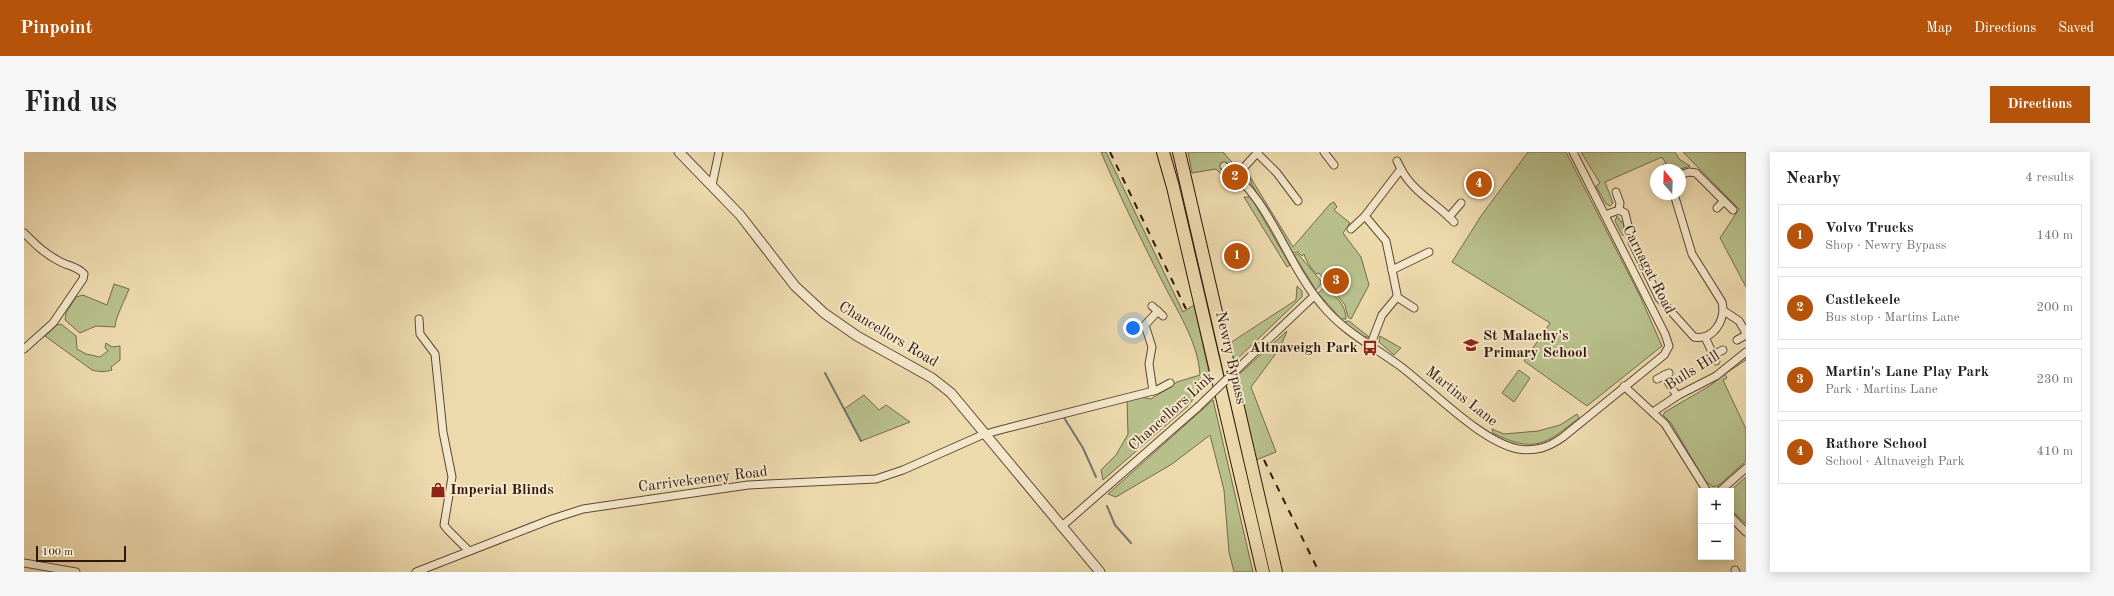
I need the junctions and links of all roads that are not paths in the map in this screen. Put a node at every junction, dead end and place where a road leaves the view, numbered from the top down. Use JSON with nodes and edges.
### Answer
{"nodes":[{"id":1,"x":679,"y":152,"type":"edge"},
{"id":2,"x":719,"y":152,"type":"edge"},
{"id":3,"x":1163,"y":152,"type":"edge"},
{"id":4,"x":1179,"y":152,"type":"edge"},
{"id":5,"x":1257,"y":152,"type":"edge"},
{"id":6,"x":1324,"y":152,"type":"edge"},
{"id":7,"x":1573,"y":152,"type":"edge"},
{"id":8,"x":1397,"y":161,"type":"dead end"},
{"id":9,"x":1334,"y":164,"type":"dead end"},
{"id":10,"x":1224,"y":166,"type":"dead end"},
{"id":11,"x":1401,"y":168,"type":"junction"},
{"id":12,"x":1686,"y":173,"type":"edge"},
{"id":13,"x":1237,"y":175,"type":"junction"},
{"id":14,"x":712,"y":185,"type":"junction"},
{"id":15,"x":1616,"y":192,"type":"dead end"},
{"id":16,"x":1676,"y":200,"type":"edge"},
{"id":17,"x":1298,"y":201,"type":"dead end"},
{"id":18,"x":1724,"y":201,"type":"junction"},
{"id":19,"x":1461,"y":204,"type":"dead end"},
{"id":20,"x":1717,"y":208,"type":"dead end"},
{"id":21,"x":1619,"y":210,"type":"junction"},
{"id":22,"x":1733,"y":210,"type":"dead end"},
{"id":23,"x":1605,"y":215,"type":"junction"},
{"id":24,"x":1365,"y":216,"type":"junction"},
{"id":25,"x":1351,"y":229,"type":"dead end"},
{"id":26,"x":24,"y":233,"type":"edge"},
{"id":27,"x":1429,"y":252,"type":"dead end"},
{"id":28,"x":1392,"y":270,"type":"junction"},
{"id":29,"x":1314,"y":296,"type":"junction"},
{"id":30,"x":1397,"y":297,"type":"junction"},
{"id":31,"x":1414,"y":308,"type":"dead end"},
{"id":32,"x":1157,"y":311,"type":"dead end"},
{"id":33,"x":1724,"y":311,"type":"junction"},
{"id":34,"x":419,"y":319,"type":"dead end"},
{"id":35,"x":1689,"y":333,"type":"junction"},
{"id":36,"x":1746,"y":334,"type":"edge"},
{"id":37,"x":1705,"y":337,"type":"junction"},
{"id":38,"x":1683,"y":338,"type":"dead end"},
{"id":39,"x":1737,"y":340,"type":"dead end"},
{"id":40,"x":1370,"y":346,"type":"junction"},
{"id":41,"x":24,"y":348,"type":"edge"},
{"id":42,"x":1723,"y":350,"type":"dead end"},
{"id":43,"x":1746,"y":352,"type":"edge"},
{"id":44,"x":1657,"y":379,"type":"dead end"},
{"id":45,"x":1170,"y":383,"type":"dead end"},
{"id":46,"x":1624,"y":386,"type":"junction"},
{"id":47,"x":1152,"y":391,"type":"junction"},
{"id":48,"x":1677,"y":396,"type":"junction"},
{"id":49,"x":1653,"y":412,"type":"junction"},
{"id":50,"x":986,"y":435,"type":"junction"},
{"id":51,"x":1746,"y":468,"type":"edge"},
{"id":52,"x":1705,"y":488,"type":"edge"},
{"id":53,"x":1723,"y":488,"type":"edge"},
{"id":54,"x":1734,"y":520,"type":"edge"},
{"id":55,"x":1061,"y":527,"type":"junction"},
{"id":56,"x":1746,"y":532,"type":"edge"},
{"id":57,"x":469,"y":551,"type":"junction"},
{"id":58,"x":24,"y":563,"type":"edge"},
{"id":59,"x":427,"y":570,"type":"edge"},
{"id":60,"x":76,"y":572,"type":"edge"},
{"id":61,"x":416,"y":572,"type":"edge"},
{"id":62,"x":1100,"y":572,"type":"edge"},
{"id":63,"x":1263,"y":572,"type":"edge"},
{"id":64,"x":1276,"y":572,"type":"edge"}],
"edges":[{"from":1,"to":14,"type":"street","name":"Chancellors Road"},
{"from":2,"to":14,"type":"street"},
{"from":3,"to":63,"type":"highway","name":"Newry Bypass"},
{"from":4,"to":64,"type":"highway","name":"Newry Bypass"},
{"from":5,"to":13,"type":"street"},
{"from":5,"to":17,"type":"street"},
{"from":6,"to":9,"type":"street"},
{"from":7,"to":23,"type":"street","name":"Carnagat Road"},
{"from":8,"to":11,"type":"street"},
{"from":10,"to":13,"type":"street","name":"Martins Lane"},
{"from":11,"to":19,"type":"street"},
{"from":11,"to":24,"type":"street"},
{"from":12,"to":18,"type":"street"},
{"from":13,"to":29,"type":"street","name":"Martins Lane"},
{"from":14,"to":50,"type":"street","name":"Chancellors Road"},
{"from":15,"to":21,"type":"street"},
{"from":16,"to":33,"type":"street"},
{"from":18,"to":20,"type":"street"},
{"from":18,"to":22,"type":"street"},
{"from":21,"to":23,"type":"street"},
{"from":21,"to":35,"type":"street"},
{"from":23,"to":46,"type":"street","name":"Carnagat Road"},
{"from":24,"to":25,"type":"street"},
{"from":24,"to":28,"type":"street"},
{"from":26,"to":41,"type":"street"},
{"from":27,"to":28,"type":"street"},
{"from":28,"to":30,"type":"street"},
{"from":29,"to":40,"type":"street","name":"Martins Lane"},
{"from":29,"to":55,"type":"street","name":"Chancellors Link","bridge":true},
{"from":30,"to":31,"type":"street"},
{"from":30,"to":40,"type":"street"},
{"from":32,"to":47,"type":"street"},
{"from":33,"to":36,"type":"street"},
{"from":33,"to":37,"type":"street"},
{"from":34,"to":57,"type":"street"},
{"from":35,"to":37,"type":"street"},
{"from":35,"to":38,"type":"street"},
{"from":36,"to":39,"type":"street"},
{"from":37,"to":42,"type":"street"},
{"from":40,"to":46,"type":"street","name":"Martins Lane"},
{"from":43,"to":48,"type":"street","name":"Bulls Hill"},
{"from":44,"to":48,"type":"street"},
{"from":45,"to":47,"type":"street"},
{"from":46,"to":49,"type":"street"},
{"from":47,"to":50,"type":"street"},
{"from":48,"to":49,"type":"street","name":"Bulls Hill"},
{"from":49,"to":52,"type":"street"},
{"from":50,"to":55,"type":"street","name":"Chancellors Road"},
{"from":50,"to":57,"type":"street","name":"Carrivekeeney Road"},
{"from":51,"to":53,"type":"street"},
{"from":54,"to":56,"type":"street"},
{"from":55,"to":62,"type":"street","name":"Chancellors Road"},
{"from":57,"to":59,"type":"street","name":"Carrivekeeney Road"},
{"from":58,"to":60,"type":"street"},
{"from":59,"to":61,"type":"street","name":"Carrivekeeney Road"}]}
